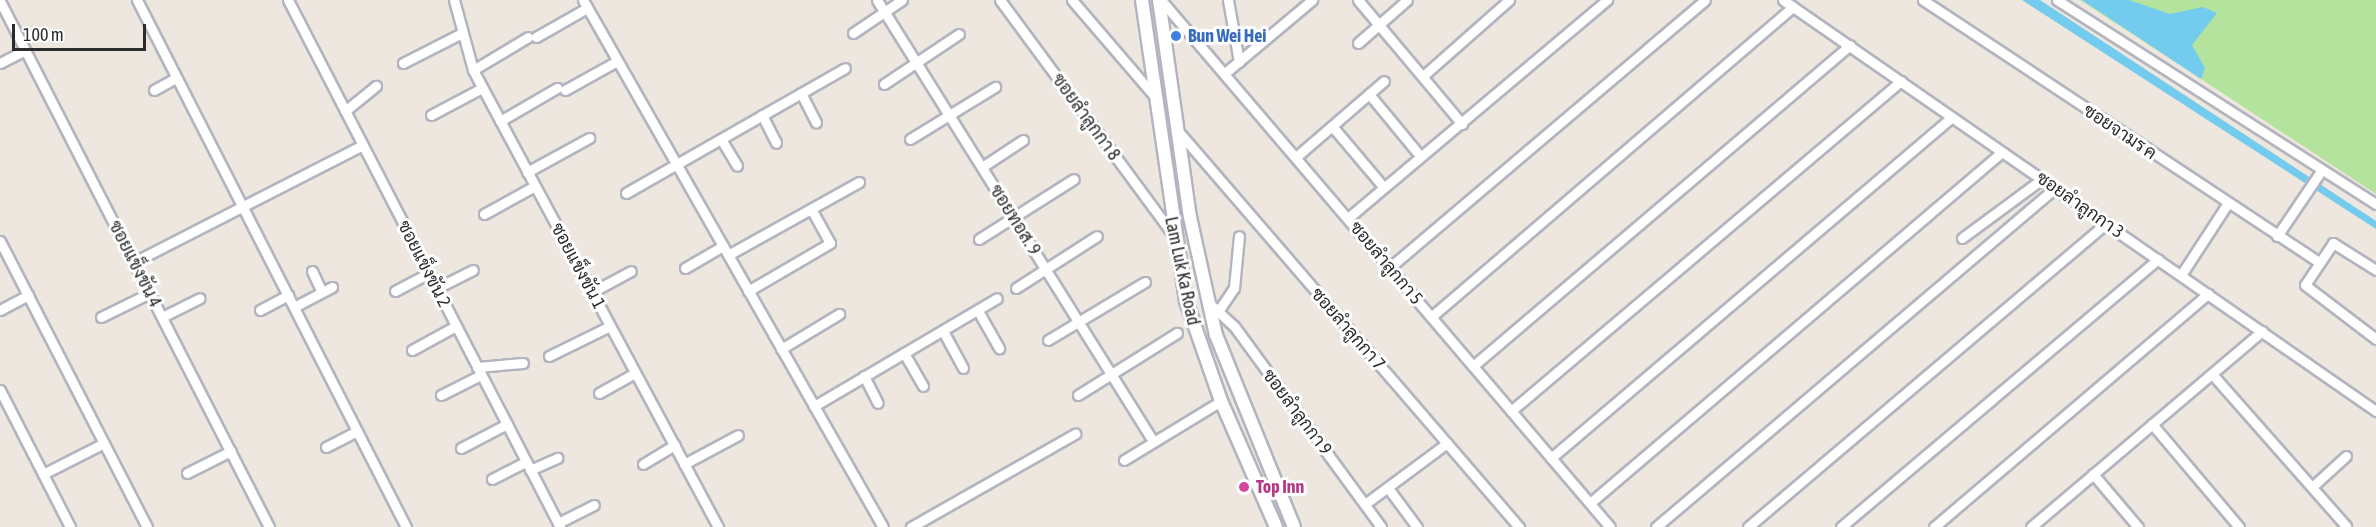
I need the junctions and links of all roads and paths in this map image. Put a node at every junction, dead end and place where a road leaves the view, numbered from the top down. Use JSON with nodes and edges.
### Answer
{"nodes":[{"id":1,"x":136,"y":0,"type":"edge"},
{"id":2,"x":288,"y":0,"type":"edge"},
{"id":3,"x":454,"y":0,"type":"edge"},
{"id":4,"x":877,"y":0,"type":"edge"},
{"id":5,"x":902,"y":0,"type":"edge"},
{"id":6,"x":1000,"y":0,"type":"edge"},
{"id":7,"x":1071,"y":0,"type":"edge"},
{"id":8,"x":1142,"y":0,"type":"edge"},
{"id":9,"x":1160,"y":0,"type":"edge"},
{"id":10,"x":1228,"y":0,"type":"edge"},
{"id":11,"x":1312,"y":0,"type":"edge"},
{"id":12,"x":1358,"y":0,"type":"edge"},
{"id":13,"x":1407,"y":0,"type":"edge"},
{"id":14,"x":1509,"y":0,"type":"edge"},
{"id":15,"x":1607,"y":0,"type":"edge"},
{"id":16,"x":1705,"y":0,"type":"edge"},
{"id":17,"x":1784,"y":0,"type":"edge"},
{"id":18,"x":1923,"y":0,"type":"edge"},
{"id":19,"x":2057,"y":0,"type":"edge"},
{"id":20,"x":0,"y":1,"type":"edge"},
{"id":21,"x":585,"y":4,"type":"edge"},
{"id":22,"x":1793,"y":7,"type":"junction"},
{"id":23,"x":884,"y":12,"type":"junction"},
{"id":24,"x":1378,"y":25,"type":"junction"},
{"id":25,"x":853,"y":33,"type":"dead end"},
{"id":26,"x":460,"y":34,"type":"junction"},
{"id":27,"x":959,"y":34,"type":"dead end"},
{"id":28,"x":1358,"y":43,"type":"dead end"},
{"id":29,"x":1850,"y":45,"type":"junction"},
{"id":30,"x":26,"y":50,"type":"junction"},
{"id":31,"x":617,"y":61,"type":"junction"},
{"id":32,"x":1239,"y":62,"type":"junction"},
{"id":33,"x":0,"y":63,"type":"edge"},
{"id":34,"x":403,"y":63,"type":"dead end"},
{"id":35,"x":916,"y":63,"type":"junction"},
{"id":36,"x":845,"y":68,"type":"dead end"},
{"id":37,"x":473,"y":70,"type":"junction"},
{"id":38,"x":1225,"y":73,"type":"junction"},
{"id":39,"x":1423,"y":76,"type":"junction"},
{"id":40,"x":176,"y":78,"type":"junction"},
{"id":41,"x":1384,"y":81,"type":"dead end"},
{"id":42,"x":1901,"y":81,"type":"junction"},
{"id":43,"x":884,"y":84,"type":"dead end"},
{"id":44,"x":376,"y":86,"type":"dead end"},
{"id":45,"x":995,"y":87,"type":"dead end"},
{"id":46,"x":482,"y":88,"type":"junction"},
{"id":47,"x":154,"y":90,"type":"dead end"},
{"id":48,"x":801,"y":93,"type":"junction"},
{"id":49,"x":1369,"y":94,"type":"junction"},
{"id":50,"x":1155,"y":97,"type":"junction"},
{"id":51,"x":345,"y":111,"type":"junction"},
{"id":52,"x":430,"y":115,"type":"dead end"},
{"id":53,"x":949,"y":115,"type":"junction"},
{"id":54,"x":762,"y":116,"type":"junction"},
{"id":55,"x":1952,"y":117,"type":"junction"},
{"id":56,"x":500,"y":121,"type":"junction"},
{"id":57,"x":816,"y":123,"type":"dead end"},
{"id":58,"x":1462,"y":124,"type":"junction"},
{"id":59,"x":1332,"y":126,"type":"junction"},
{"id":60,"x":1178,"y":131,"type":"junction"},
{"id":61,"x":589,"y":138,"type":"dead end"},
{"id":62,"x":721,"y":139,"type":"junction"},
{"id":63,"x":910,"y":139,"type":"dead end"},
{"id":64,"x":1023,"y":140,"type":"dead end"},
{"id":65,"x":776,"y":143,"type":"dead end"},
{"id":66,"x":363,"y":145,"type":"junction"},
{"id":67,"x":1417,"y":152,"type":"dead end"},
{"id":68,"x":2002,"y":152,"type":"junction"},
{"id":69,"x":1296,"y":157,"type":"junction"},
{"id":70,"x":676,"y":165,"type":"junction"},
{"id":71,"x":737,"y":166,"type":"dead end"},
{"id":72,"x":982,"y":167,"type":"junction"},
{"id":73,"x":527,"y":172,"type":"junction"},
{"id":74,"x":1074,"y":179,"type":"dead end"},
{"id":75,"x":2042,"y":179,"type":"junction"},
{"id":76,"x":2316,"y":179,"type":"junction"},
{"id":77,"x":859,"y":182,"type":"dead end"},
{"id":78,"x":1381,"y":184,"type":"dead end"},
{"id":79,"x":535,"y":186,"type":"junction"},
{"id":80,"x":2055,"y":188,"type":"junction"},
{"id":81,"x":626,"y":193,"type":"dead end"},
{"id":82,"x":2228,"y":203,"type":"junction"},
{"id":83,"x":2376,"y":204,"type":"edge"},
{"id":84,"x":242,"y":206,"type":"junction"},
{"id":85,"x":811,"y":209,"type":"junction"},
{"id":86,"x":484,"y":214,"type":"dead end"},
{"id":87,"x":1013,"y":217,"type":"junction"},
{"id":88,"x":1348,"y":218,"type":"junction"},
{"id":89,"x":2106,"y":223,"type":"junction"},
{"id":90,"x":1172,"y":233,"type":"junction"},
{"id":91,"x":1097,"y":236,"type":"dead end"},
{"id":92,"x":1239,"y":236,"type":"dead end"},
{"id":93,"x":2277,"y":236,"type":"junction"},
{"id":94,"x":1962,"y":238,"type":"dead end"},
{"id":95,"x":979,"y":239,"type":"dead end"},
{"id":96,"x":0,"y":241,"type":"edge"},
{"id":97,"x":725,"y":250,"type":"junction"},
{"id":98,"x":2158,"y":259,"type":"junction"},
{"id":99,"x":134,"y":262,"type":"junction"},
{"id":100,"x":2319,"y":262,"type":"junction"},
{"id":101,"x":685,"y":268,"type":"dead end"},
{"id":102,"x":1389,"y":268,"type":"junction"},
{"id":103,"x":1046,"y":269,"type":"junction"},
{"id":104,"x":473,"y":270,"type":"dead end"},
{"id":105,"x":2376,"y":270,"type":"edge"},
{"id":106,"x":312,"y":271,"type":"dead end"},
{"id":107,"x":631,"y":271,"type":"dead end"},
{"id":108,"x":429,"y":273,"type":"junction"},
{"id":109,"x":2181,"y":275,"type":"junction"},
{"id":110,"x":1145,"y":282,"type":"dead end"},
{"id":111,"x":332,"y":287,"type":"dead end"},
{"id":112,"x":437,"y":288,"type":"junction"},
{"id":113,"x":1016,"y":288,"type":"dead end"},
{"id":114,"x":395,"y":291,"type":"dead end"},
{"id":115,"x":748,"y":291,"type":"junction"},
{"id":116,"x":322,"y":292,"type":"junction"},
{"id":117,"x":592,"y":292,"type":"junction"},
{"id":118,"x":150,"y":293,"type":"junction"},
{"id":119,"x":2208,"y":294,"type":"junction"},
{"id":120,"x":288,"y":295,"type":"junction"},
{"id":121,"x":28,"y":296,"type":"junction"},
{"id":122,"x":200,"y":298,"type":"dead end"},
{"id":123,"x":997,"y":298,"type":"dead end"},
{"id":124,"x":1208,"y":302,"type":"junction"},
{"id":125,"x":294,"y":307,"type":"junction"},
{"id":126,"x":0,"y":310,"type":"edge"},
{"id":127,"x":260,"y":310,"type":"dead end"},
{"id":128,"x":1219,"y":310,"type":"junction"},
{"id":129,"x":978,"y":311,"type":"junction"},
{"id":130,"x":839,"y":314,"type":"dead end"},
{"id":131,"x":101,"y":317,"type":"dead end"},
{"id":132,"x":162,"y":317,"type":"junction"},
{"id":133,"x":1431,"y":317,"type":"junction"},
{"id":134,"x":1079,"y":321,"type":"junction"},
{"id":135,"x":456,"y":326,"type":"junction"},
{"id":136,"x":610,"y":326,"type":"junction"},
{"id":137,"x":943,"y":331,"type":"junction"},
{"id":138,"x":2262,"y":332,"type":"junction"},
{"id":139,"x":1177,"y":333,"type":"dead end"},
{"id":140,"x":2376,"y":339,"type":"edge"},
{"id":141,"x":1048,"y":340,"type":"dead end"},
{"id":142,"x":999,"y":348,"type":"dead end"},
{"id":143,"x":781,"y":349,"type":"junction"},
{"id":144,"x":412,"y":350,"type":"dead end"},
{"id":145,"x":904,"y":353,"type":"junction"},
{"id":146,"x":549,"y":356,"type":"dead end"},
{"id":147,"x":523,"y":363,"type":"dead end"},
{"id":148,"x":1473,"y":366,"type":"junction"},
{"id":149,"x":963,"y":368,"type":"dead end"},
{"id":150,"x":479,"y":371,"type":"junction"},
{"id":151,"x":635,"y":373,"type":"junction"},
{"id":152,"x":2212,"y":374,"type":"junction"},
{"id":153,"x":1112,"y":375,"type":"junction"},
{"id":154,"x":864,"y":376,"type":"junction"},
{"id":155,"x":923,"y":386,"type":"dead end"},
{"id":156,"x":0,"y":390,"type":"edge"},
{"id":157,"x":598,"y":393,"type":"dead end"},
{"id":158,"x":441,"y":395,"type":"dead end"},
{"id":159,"x":1078,"y":395,"type":"dead end"},
{"id":160,"x":1221,"y":401,"type":"junction"},
{"id":161,"x":3,"y":402,"type":"edge"},
{"id":162,"x":878,"y":403,"type":"dead end"},
{"id":163,"x":814,"y":406,"type":"junction"},
{"id":164,"x":1511,"y":411,"type":"junction"},
{"id":165,"x":2376,"y":411,"type":"edge"},
{"id":166,"x":507,"y":424,"type":"junction"},
{"id":167,"x":2152,"y":424,"type":"junction"},
{"id":168,"x":357,"y":431,"type":"junction"},
{"id":169,"x":1075,"y":434,"type":"dead end"},
{"id":170,"x":738,"y":435,"type":"dead end"},
{"id":171,"x":1153,"y":441,"type":"junction"},
{"id":172,"x":104,"y":443,"type":"junction"},
{"id":173,"x":1447,"y":443,"type":"junction"},
{"id":174,"x":675,"y":446,"type":"junction"},
{"id":175,"x":326,"y":447,"type":"dead end"},
{"id":176,"x":461,"y":448,"type":"dead end"},
{"id":177,"x":231,"y":451,"type":"junction"},
{"id":178,"x":2346,"y":456,"type":"dead end"},
{"id":179,"x":557,"y":458,"type":"dead end"},
{"id":180,"x":1551,"y":458,"type":"junction"},
{"id":181,"x":1124,"y":460,"type":"dead end"},
{"id":182,"x":1267,"y":461,"type":"junction"},
{"id":183,"x":643,"y":464,"type":"dead end"},
{"id":184,"x":684,"y":464,"type":"junction"},
{"id":185,"x":528,"y":466,"type":"junction"},
{"id":186,"x":1251,"y":469,"type":"junction"},
{"id":187,"x":187,"y":473,"type":"dead end"},
{"id":188,"x":43,"y":474,"type":"junction"},
{"id":189,"x":2093,"y":474,"type":"junction"},
{"id":190,"x":492,"y":479,"type":"dead end"},
{"id":191,"x":2312,"y":487,"type":"junction"},
{"id":192,"x":1388,"y":488,"type":"junction"},
{"id":193,"x":1590,"y":503,"type":"junction"},
{"id":194,"x":1365,"y":504,"type":"junction"},
{"id":195,"x":594,"y":505,"type":"dead end"},
{"id":196,"x":559,"y":525,"type":"edge"},
{"id":197,"x":2034,"y":526,"type":"edge"},
{"id":198,"x":2346,"y":526,"type":"edge"},
{"id":199,"x":70,"y":527,"type":"edge"},
{"id":200,"x":147,"y":527,"type":"edge"},
{"id":201,"x":270,"y":527,"type":"edge"},
{"id":202,"x":406,"y":527,"type":"edge"},
{"id":203,"x":718,"y":527,"type":"edge"},
{"id":204,"x":883,"y":527,"type":"edge"},
{"id":205,"x":911,"y":527,"type":"edge"},
{"id":206,"x":1276,"y":527,"type":"edge"},
{"id":207,"x":1294,"y":527,"type":"edge"},
{"id":208,"x":1381,"y":527,"type":"edge"},
{"id":209,"x":1417,"y":527,"type":"edge"},
{"id":210,"x":1519,"y":527,"type":"edge"},
{"id":211,"x":1610,"y":527,"type":"edge"},
{"id":212,"x":1656,"y":527,"type":"edge"},
{"id":213,"x":1748,"y":527,"type":"edge"},
{"id":214,"x":1842,"y":527,"type":"edge"},
{"id":215,"x":1934,"y":527,"type":"edge"},
{"id":216,"x":2138,"y":527,"type":"edge"},
{"id":217,"x":2239,"y":527,"type":"edge"}],
"edges":[{"from":1,"to":40,"type":"street"},
{"from":2,"to":51,"type":"street","name":"ซอยแข็งขัน 2"},
{"from":3,"to":26,"type":"street","name":"ซอยแข็งขัน 1"},
{"from":4,"to":23,"type":"street","name":"ซอยทอส. 9"},
{"from":5,"to":23,"type":"street"},
{"from":6,"to":90,"type":"street","name":"ซอยลำลูกกา 8"},
{"from":7,"to":50,"type":"street"},
{"from":8,"to":50,"type":"main road","name":"Lam Luk Ka Road"},
{"from":9,"to":38,"type":"street","name":"ซอยลำลูกกา 5"},
{"from":9,"to":60,"type":"main road","name":"Lam Luk Ka Road"},
{"from":10,"to":32,"type":"street"},
{"from":11,"to":32,"type":"street"},
{"from":12,"to":24,"type":"street"},
{"from":13,"to":24,"type":"street"},
{"from":14,"to":39,"type":"street"},
{"from":15,"to":58,"type":"street"},
{"from":16,"to":102,"type":"street"},
{"from":17,"to":22,"type":"street","name":"ซอยลำลูกกา 3"},
{"from":18,"to":82,"type":"street","name":"ซอยจามร ค"},
{"from":19,"to":76,"type":"street"},
{"from":20,"to":30,"type":"street","name":"ซอยแข็งขัน 4"},
{"from":21,"to":31,"type":"street"},
{"from":21,"to":37,"type":"street"},
{"from":22,"to":29,"type":"street","name":"ซอยลำลูกกา 3"},
{"from":22,"to":133,"type":"street"},
{"from":23,"to":25,"type":"street"},
{"from":23,"to":35,"type":"street","name":"ซอยทอส. 9"},
{"from":24,"to":28,"type":"street"},
{"from":24,"to":39,"type":"street"},
{"from":26,"to":34,"type":"street"},
{"from":26,"to":37,"type":"street","name":"ซอยแข็งขัน 1"},
{"from":27,"to":35,"type":"street"},
{"from":29,"to":42,"type":"street","name":"ซอยลำลูกกา 3"},
{"from":29,"to":148,"type":"street"},
{"from":30,"to":33,"type":"street"},
{"from":30,"to":99,"type":"street","name":"ซอยแข็งขัน 4"},
{"from":31,"to":56,"type":"street"},
{"from":31,"to":70,"type":"street"},
{"from":32,"to":38,"type":"street"},
{"from":35,"to":43,"type":"street"},
{"from":35,"to":53,"type":"street","name":"ซอยทอส. 9"},
{"from":36,"to":48,"type":"street"},
{"from":37,"to":46,"type":"street","name":"ซอยแข็งขัน 1"},
{"from":38,"to":69,"type":"street","name":"ซอยลำลูกกา 5"},
{"from":39,"to":58,"type":"street"},
{"from":40,"to":47,"type":"street"},
{"from":40,"to":84,"type":"street"},
{"from":41,"to":49,"type":"street"},
{"from":42,"to":55,"type":"street","name":"ซอยลำลูกกา 3"},
{"from":42,"to":164,"type":"street"},
{"from":44,"to":51,"type":"street"},
{"from":45,"to":53,"type":"street"},
{"from":46,"to":52,"type":"street"},
{"from":46,"to":56,"type":"street","name":"ซอยแข็งขัน 1"},
{"from":48,"to":54,"type":"street"},
{"from":48,"to":57,"type":"street"},
{"from":49,"to":59,"type":"street"},
{"from":49,"to":67,"type":"street"},
{"from":50,"to":90,"type":"main road","name":"Lam Luk Ka Road"},
{"from":51,"to":66,"type":"street","name":"ซอยแข็งขัน 2"},
{"from":53,"to":63,"type":"street"},
{"from":53,"to":72,"type":"street","name":"ซอยทอส. 9"},
{"from":54,"to":62,"type":"street"},
{"from":54,"to":65,"type":"street"},
{"from":55,"to":68,"type":"street","name":"ซอยลำลูกกา 3"},
{"from":55,"to":180,"type":"street"},
{"from":56,"to":73,"type":"street","name":"ซอยแข็งขัน 1"},
{"from":58,"to":88,"type":"street"},
{"from":59,"to":69,"type":"street"},
{"from":59,"to":78,"type":"street"},
{"from":60,"to":124,"type":"main road","name":"Lam Luk Ka Road"},
{"from":60,"to":173,"type":"street","name":"ซอยลำลูกกา 7"},
{"from":61,"to":73,"type":"street"},
{"from":62,"to":70,"type":"street"},
{"from":62,"to":71,"type":"street"},
{"from":64,"to":72,"type":"street"},
{"from":66,"to":84,"type":"street"},
{"from":66,"to":108,"type":"street","name":"ซอยแข็งขัน 2"},
{"from":68,"to":75,"type":"street","name":"ซอยลำลูกกา 3"},
{"from":68,"to":193,"type":"street"},
{"from":69,"to":88,"type":"street","name":"ซอยลำลูกกา 5"},
{"from":70,"to":81,"type":"street"},
{"from":70,"to":97,"type":"street"},
{"from":72,"to":87,"type":"street","name":"ซอยทอส. 9"},
{"from":73,"to":79,"type":"street","name":"ซอยแข็งขัน 1"},
{"from":74,"to":87,"type":"street"},
{"from":75,"to":80,"type":"street","name":"ซอยลำลูกกา 3"},
{"from":75,"to":94,"type":"street"},
{"from":76,"to":83,"type":"street"},
{"from":76,"to":93,"type":"street"},
{"from":77,"to":85,"type":"street"},
{"from":79,"to":86,"type":"street"},
{"from":79,"to":117,"type":"street","name":"ซอยแข็งขัน 1"},
{"from":80,"to":89,"type":"street","name":"ซอยลำลูกกา 3"},
{"from":80,"to":212,"type":"street"},
{"from":82,"to":93,"type":"street","name":"ซอยจามร ค"},
{"from":82,"to":109,"type":"street"},
{"from":84,"to":99,"type":"street"},
{"from":84,"to":120,"type":"street"},
{"from":85,"to":97,"type":"street"},
{"from":85,"to":115,"type":"street"},
{"from":87,"to":95,"type":"street"},
{"from":87,"to":103,"type":"street","name":"ซอยทอส. 9"},
{"from":88,"to":102,"type":"street","name":"ซอยลำลูกกา 5"},
{"from":89,"to":98,"type":"street","name":"ซอยลำลูกกา 3"},
{"from":89,"to":213,"type":"street"},
{"from":90,"to":160,"type":"main road","name":"Lam Luk Ka Road"},
{"from":91,"to":103,"type":"street"},
{"from":92,"to":128,"type":"street"},
{"from":93,"to":100,"type":"street","name":"ซอยจามร ค"},
{"from":96,"to":121,"type":"street"},
{"from":97,"to":101,"type":"street"},
{"from":97,"to":115,"type":"street"},
{"from":98,"to":109,"type":"street","name":"ซอยลำลูกกา 3"},
{"from":98,"to":214,"type":"street"},
{"from":99,"to":118,"type":"street","name":"ซอยแข็งขัน 4"},
{"from":100,"to":105,"type":"street"},
{"from":100,"to":140,"type":"street"},
{"from":102,"to":133,"type":"street","name":"ซอยลำลูกกา 5"},
{"from":103,"to":113,"type":"street"},
{"from":103,"to":134,"type":"street","name":"ซอยทอส. 9"},
{"from":104,"to":112,"type":"street"},
{"from":106,"to":116,"type":"street"},
{"from":107,"to":117,"type":"street"},
{"from":108,"to":112,"type":"street","name":"ซอยแข็งขัน 2"},
{"from":108,"to":114,"type":"street"},
{"from":109,"to":119,"type":"street","name":"ซอยลำลูกกา 3"},
{"from":110,"to":134,"type":"street"},
{"from":111,"to":116,"type":"street"},
{"from":112,"to":135,"type":"street","name":"ซอยแข็งขัน 2"},
{"from":115,"to":143,"type":"street"},
{"from":116,"to":125,"type":"street"},
{"from":117,"to":136,"type":"street","name":"ซอยแข็งขัน 1"},
{"from":118,"to":131,"type":"street"},
{"from":118,"to":132,"type":"street","name":"ซอยแข็งขัน 4"},
{"from":119,"to":138,"type":"street","name":"ซอยลำลูกกา 3"},
{"from":119,"to":215,"type":"street"},
{"from":120,"to":125,"type":"street"},
{"from":120,"to":127,"type":"street"},
{"from":121,"to":126,"type":"street"},
{"from":121,"to":172,"type":"street"},
{"from":122,"to":132,"type":"street"},
{"from":123,"to":129,"type":"street"},
{"from":124,"to":128,"type":"street","name":"ซอยลำลูกกา 9"},
{"from":124,"to":182,"type":"main road","name":"Lam Luk Ka Road"},
{"from":125,"to":168,"type":"street"},
{"from":128,"to":194,"type":"street","name":"ซอยลำลูกกา 9"},
{"from":129,"to":137,"type":"street"},
{"from":129,"to":142,"type":"street"},
{"from":130,"to":143,"type":"street"},
{"from":132,"to":177,"type":"street","name":"ซอยแข็งขัน 4"},
{"from":133,"to":148,"type":"street","name":"ซอยลำลูกกา 5"},
{"from":134,"to":141,"type":"street"},
{"from":134,"to":153,"type":"street","name":"ซอยทอส. 9"},
{"from":135,"to":144,"type":"street"},
{"from":135,"to":150,"type":"street","name":"ซอยแข็งขัน 2"},
{"from":136,"to":146,"type":"street"},
{"from":136,"to":151,"type":"street","name":"ซอยแข็งขัน 1"},
{"from":137,"to":145,"type":"street"},
{"from":137,"to":149,"type":"street"},
{"from":138,"to":152,"type":"street"},
{"from":138,"to":165,"type":"street","name":"ซอยลำลูกกา 3"},
{"from":139,"to":153,"type":"street"},
{"from":143,"to":163,"type":"street"},
{"from":145,"to":154,"type":"street"},
{"from":145,"to":155,"type":"street"},
{"from":147,"to":150,"type":"street"},
{"from":148,"to":164,"type":"street","name":"ซอยลำลูกกา 5"},
{"from":150,"to":158,"type":"street"},
{"from":150,"to":166,"type":"street","name":"ซอยแข็งขัน 2"},
{"from":151,"to":157,"type":"street"},
{"from":151,"to":174,"type":"street","name":"ซอยแข็งขัน 1"},
{"from":152,"to":167,"type":"street"},
{"from":152,"to":191,"type":"street"},
{"from":153,"to":159,"type":"street"},
{"from":153,"to":171,"type":"street","name":"ซอยทอส. 9"},
{"from":154,"to":162,"type":"street"},
{"from":154,"to":163,"type":"street"},
{"from":156,"to":161,"type":"street"},
{"from":160,"to":171,"type":"street"},
{"from":160,"to":186,"type":"main road","name":"Lam Luk Ka Road"},
{"from":161,"to":188,"type":"street"},
{"from":163,"to":204,"type":"street"},
{"from":164,"to":180,"type":"street","name":"ซอยลำลูกกา 5"},
{"from":166,"to":176,"type":"street"},
{"from":166,"to":185,"type":"street","name":"ซอยแข็งขัน 2"},
{"from":167,"to":189,"type":"street"},
{"from":167,"to":217,"type":"street"},
{"from":168,"to":175,"type":"street"},
{"from":168,"to":202,"type":"street"},
{"from":169,"to":205,"type":"street"},
{"from":170,"to":184,"type":"street"},
{"from":171,"to":181,"type":"street"},
{"from":172,"to":188,"type":"street"},
{"from":172,"to":200,"type":"street"},
{"from":173,"to":192,"type":"street"},
{"from":173,"to":210,"type":"street","name":"ซอยลำลูกกา 7"},
{"from":174,"to":183,"type":"street"},
{"from":174,"to":184,"type":"street","name":"ซอยแข็งขัน 1"},
{"from":177,"to":187,"type":"street"},
{"from":177,"to":201,"type":"street","name":"ซอยแข็งขัน 4"},
{"from":178,"to":191,"type":"street"},
{"from":179,"to":185,"type":"street"},
{"from":180,"to":193,"type":"street","name":"ซอยลำลูกกา 5"},
{"from":182,"to":186,"type":"main road"},
{"from":182,"to":207,"type":"main road","name":"Lam Luk Ka Road"},
{"from":184,"to":203,"type":"street","name":"ซอยแข็งขัน 1"},
{"from":185,"to":190,"type":"street"},
{"from":185,"to":196,"type":"street","name":"ซอยแข็งขัน 2"},
{"from":186,"to":206,"type":"main road","name":"Lam Luk Ka Road"},
{"from":188,"to":199,"type":"street"},
{"from":189,"to":197,"type":"street"},
{"from":189,"to":216,"type":"street"},
{"from":191,"to":198,"type":"street"},
{"from":192,"to":194,"type":"street"},
{"from":192,"to":209,"type":"street"},
{"from":193,"to":211,"type":"street","name":"ซอยลำลูกกา 5"},
{"from":194,"to":208,"type":"street","name":"ซอยลำลูกกา 9"},
{"from":195,"to":196,"type":"street"}]}
